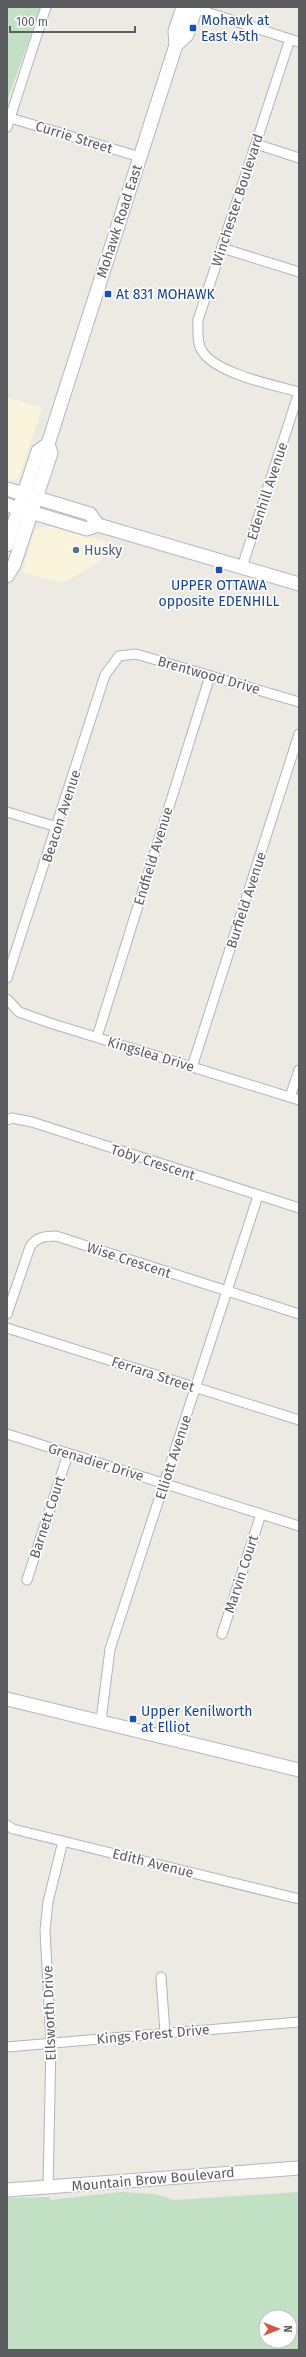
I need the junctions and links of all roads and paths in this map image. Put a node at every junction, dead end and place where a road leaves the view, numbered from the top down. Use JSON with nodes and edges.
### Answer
{"nodes":[{"id":1,"x":46,"y":7,"type":"edge"},
{"id":2,"x":183,"y":7,"type":"edge"},
{"id":3,"x":194,"y":8,"type":"edge"},
{"id":4,"x":294,"y":41,"type":"edge"},
{"id":5,"x":176,"y":45,"type":"junction"},
{"id":6,"x":9,"y":117,"type":"edge"},
{"id":7,"x":7,"y":127,"type":"edge"},
{"id":8,"x":256,"y":144,"type":"junction"},
{"id":9,"x":140,"y":157,"type":"junction"},
{"id":10,"x":299,"y":158,"type":"edge"},
{"id":11,"x":222,"y":248,"type":"junction"},
{"id":12,"x":299,"y":272,"type":"edge"},
{"id":13,"x":299,"y":392,"type":"edge"},
{"id":14,"x":7,"y":489,"type":"edge"},
{"id":15,"x":30,"y":496,"type":"junction"},
{"id":16,"x":7,"y":505,"type":"edge"},
{"id":17,"x":25,"y":511,"type":"junction"},
{"id":18,"x":98,"y":525,"type":"junction"},
{"id":19,"x":7,"y":545,"type":"edge"},
{"id":20,"x":242,"y":567,"type":"junction"},
{"id":21,"x":7,"y":576,"type":"edge"},
{"id":22,"x":299,"y":584,"type":"edge"},
{"id":23,"x":119,"y":656,"type":"joint"},
{"id":24,"x":210,"y":676,"type":"junction"},
{"id":25,"x":299,"y":702,"type":"edge"},
{"id":26,"x":299,"y":734,"type":"edge"},
{"id":27,"x":7,"y":812,"type":"edge"},
{"id":28,"x":57,"y":827,"type":"junction"},
{"id":29,"x":7,"y":978,"type":"edge"},
{"id":30,"x":7,"y":1000,"type":"edge"},
{"id":31,"x":96,"y":1037,"type":"junction"},
{"id":32,"x":192,"y":1067,"type":"junction"},
{"id":33,"x":299,"y":1070,"type":"edge"},
{"id":34,"x":295,"y":1099,"type":"edge"},
{"id":35,"x":7,"y":1120,"type":"edge"},
{"id":36,"x":258,"y":1196,"type":"junction"},
{"id":37,"x":299,"y":1208,"type":"edge"},
{"id":38,"x":228,"y":1291,"type":"junction"},
{"id":39,"x":7,"y":1314,"type":"edge"},
{"id":40,"x":299,"y":1314,"type":"edge"},
{"id":41,"x":7,"y":1328,"type":"edge"},
{"id":42,"x":195,"y":1388,"type":"junction"},
{"id":43,"x":299,"y":1420,"type":"edge"},
{"id":44,"x":7,"y":1434,"type":"edge"},
{"id":45,"x":68,"y":1454,"type":"junction"},
{"id":46,"x":164,"y":1484,"type":"junction"},
{"id":47,"x":261,"y":1514,"type":"junction"},
{"id":48,"x":299,"y":1526,"type":"edge"},
{"id":49,"x":26,"y":1580,"type":"dead end"},
{"id":50,"x":222,"y":1634,"type":"dead end"},
{"id":51,"x":7,"y":1699,"type":"edge"},
{"id":52,"x":101,"y":1721,"type":"junction"},
{"id":53,"x":299,"y":1770,"type":"edge"},
{"id":54,"x":7,"y":1825,"type":"edge"},
{"id":55,"x":63,"y":1841,"type":"junction"},
{"id":56,"x":299,"y":1899,"type":"edge"},
{"id":57,"x":161,"y":1977,"type":"dead end"},
{"id":58,"x":299,"y":2022,"type":"edge"},
{"id":59,"x":165,"y":2033,"type":"junction"},
{"id":60,"x":51,"y":2044,"type":"junction"},
{"id":61,"x":7,"y":2047,"type":"edge"},
{"id":62,"x":299,"y":2168,"type":"edge"},
{"id":63,"x":48,"y":2188,"type":"junction"},
{"id":64,"x":7,"y":2190,"type":"edge"}],
"edges":[{"from":1,"to":6,"type":"street"},
{"from":2,"to":5,"type":"main road","name":"Mohawk Road East"},
{"from":3,"to":4,"type":"street"},
{"from":3,"to":5,"type":"main road","name":"Mohawk Road East"},
{"from":4,"to":8,"type":"street","name":"Winchester Boulevard"},
{"from":5,"to":9,"type":"main road","name":"Mohawk Road East"},
{"from":6,"to":7,"type":"street"},
{"from":6,"to":9,"type":"street","name":"Currie Street"},
{"from":8,"to":10,"type":"street"},
{"from":8,"to":11,"type":"street","name":"Winchester Boulevard"},
{"from":9,"to":15,"type":"main road","name":"Mohawk Road East"},
{"from":11,"to":12,"type":"street"},
{"from":11,"to":13,"type":"street","name":"Winchester Boulevard"},
{"from":13,"to":20,"type":"street","name":"Edenhill Avenue"},
{"from":14,"to":15,"type":"main road"},
{"from":15,"to":17,"type":"main road","name":"Mohawk Road East"},
{"from":15,"to":18,"type":"main road"},
{"from":16,"to":17,"type":"main road"},
{"from":17,"to":18,"type":"main road"},
{"from":17,"to":19,"type":"main road","name":"Mohawk Road East"},
{"from":17,"to":21,"type":"main road","name":"Mohawk Road East"},
{"from":18,"to":20,"type":"main road"},
{"from":20,"to":22,"type":"main road"},
{"from":23,"to":24,"type":"street","name":"Brentwood Drive"},
{"from":23,"to":28,"type":"street","name":"Beacon Avenue"},
{"from":24,"to":25,"type":"street","name":"Brentwood Drive"},
{"from":24,"to":31,"type":"street","name":"Endfield Avenue"},
{"from":26,"to":32,"type":"street","name":"Burfield Avenue"},
{"from":27,"to":28,"type":"street"},
{"from":28,"to":29,"type":"street","name":"Beacon Avenue"},
{"from":30,"to":31,"type":"street","name":"Kingslea Drive"},
{"from":31,"to":32,"type":"street","name":"Kingslea Drive"},
{"from":32,"to":34,"type":"street","name":"Kingslea Drive"},
{"from":33,"to":34,"type":"street"},
{"from":35,"to":36,"type":"street","name":"Toby Crescent"},
{"from":36,"to":37,"type":"street","name":"Toby Crescent"},
{"from":36,"to":38,"type":"street","name":"Elliott Avenue"},
{"from":38,"to":39,"type":"street","name":"Wise Crescent"},
{"from":38,"to":40,"type":"street","name":"Wise Crescent"},
{"from":38,"to":42,"type":"street","name":"Elliott Avenue"},
{"from":41,"to":42,"type":"street","name":"Ferrara Street"},
{"from":42,"to":43,"type":"street","name":"Ferrara Street"},
{"from":42,"to":46,"type":"street","name":"Elliott Avenue"},
{"from":44,"to":45,"type":"street","name":"Grenadier Drive"},
{"from":45,"to":46,"type":"street","name":"Grenadier Drive"},
{"from":45,"to":49,"type":"street","name":"Barnett Court"},
{"from":46,"to":47,"type":"street","name":"Grenadier Drive"},
{"from":46,"to":52,"type":"street","name":"Elliott Avenue"},
{"from":47,"to":48,"type":"street","name":"Grenadier Drive"},
{"from":47,"to":50,"type":"street","name":"Marvin Court"},
{"from":51,"to":52,"type":"main road"},
{"from":52,"to":53,"type":"main road"},
{"from":54,"to":55,"type":"street","name":"Edith Avenue"},
{"from":55,"to":56,"type":"street","name":"Edith Avenue"},
{"from":55,"to":60,"type":"street","name":"Ellsworth Drive"},
{"from":57,"to":59,"type":"street"},
{"from":58,"to":59,"type":"street","name":"Kings Forest Drive"},
{"from":59,"to":60,"type":"street","name":"Kings Forest Drive"},
{"from":60,"to":61,"type":"street","name":"Kings Forest Drive"},
{"from":60,"to":63,"type":"street","name":"Ellsworth Drive"},
{"from":62,"to":63,"type":"main road","name":"Mountain Brow Boulevard"},
{"from":63,"to":64,"type":"main road","name":"Mountain Brow Boulevard"}]}
